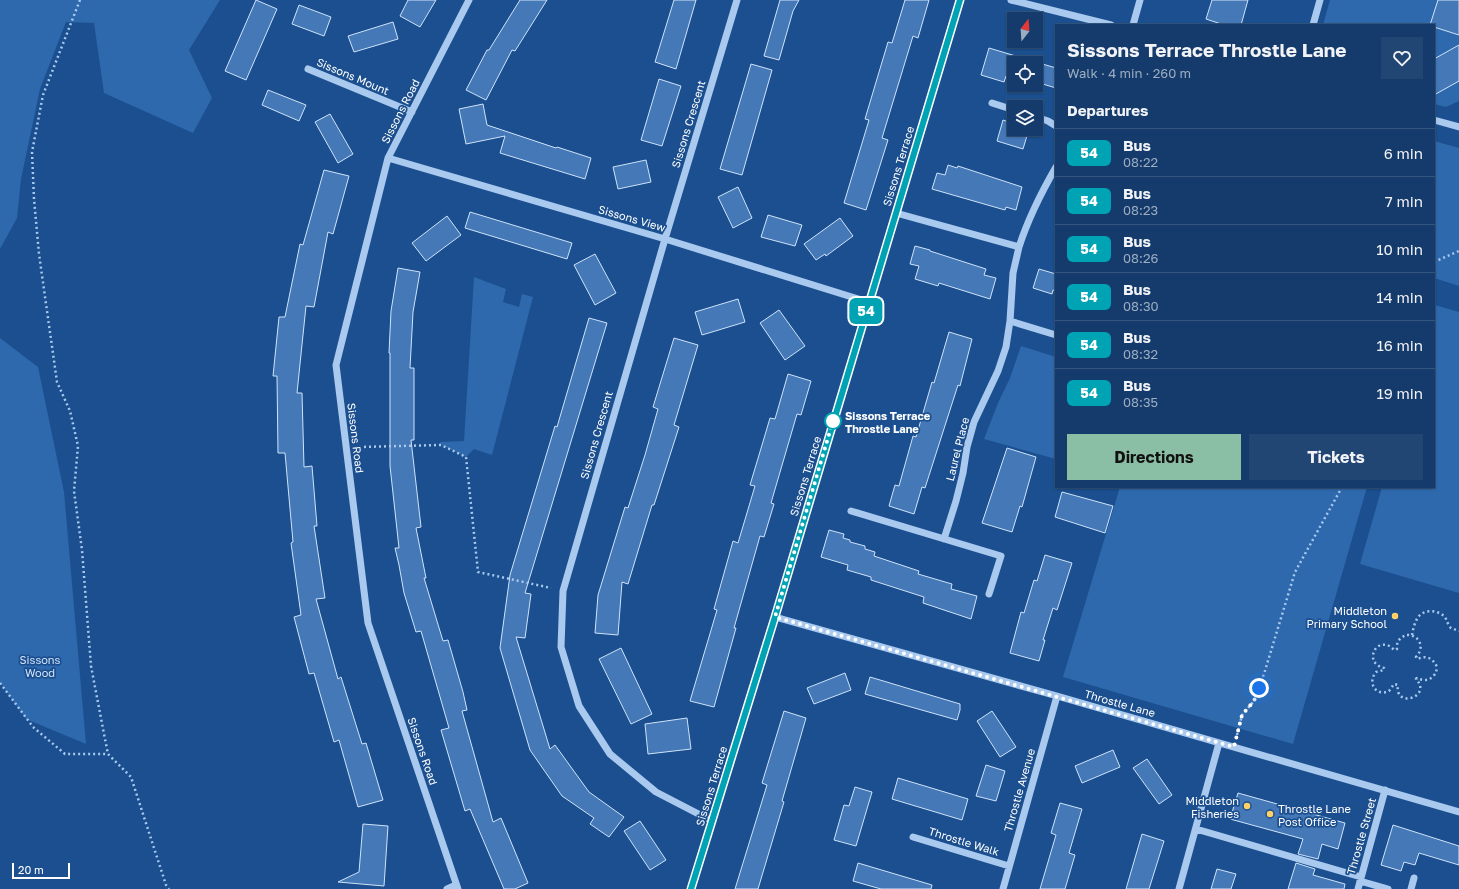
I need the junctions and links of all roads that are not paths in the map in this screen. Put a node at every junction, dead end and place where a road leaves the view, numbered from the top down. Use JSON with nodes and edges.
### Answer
{"nodes":[{"id":1,"x":469,"y":0,"type":"edge"},
{"id":2,"x":737,"y":0,"type":"edge"},
{"id":3,"x":960,"y":0,"type":"edge"},
{"id":4,"x":1011,"y":0,"type":"edge"},
{"id":5,"x":1140,"y":0,"type":"edge"},
{"id":6,"x":1320,"y":0,"type":"edge"},
{"id":7,"x":1107,"y":24,"type":"edge"},
{"id":8,"x":1133,"y":24,"type":"edge"},
{"id":9,"x":1313,"y":24,"type":"edge"},
{"id":10,"x":308,"y":69,"type":"dead end"},
{"id":11,"x":992,"y":103,"type":"dead end"},
{"id":12,"x":1007,"y":108,"type":"edge"},
{"id":13,"x":412,"y":112,"type":"junction"},
{"id":14,"x":1043,"y":119,"type":"edge"},
{"id":15,"x":1435,"y":120,"type":"edge"},
{"id":16,"x":1055,"y":125,"type":"edge"},
{"id":17,"x":1459,"y":127,"type":"edge"},
{"id":18,"x":388,"y":158,"type":"junction"},
{"id":19,"x":1055,"y":169,"type":"edge"},
{"id":20,"x":896,"y":213,"type":"junction"},
{"id":21,"x":665,"y":239,"type":"junction"},
{"id":22,"x":1019,"y":247,"type":"junction"},
{"id":23,"x":868,"y":302,"type":"junction"},
{"id":24,"x":1010,"y":321,"type":"junction"},
{"id":25,"x":1055,"y":335,"type":"edge"},
{"id":26,"x":851,"y":511,"type":"dead end"},
{"id":27,"x":944,"y":539,"type":"junction"},
{"id":28,"x":989,"y":594,"type":"dead end"},
{"id":29,"x":775,"y":617,"type":"junction"},
{"id":30,"x":1057,"y":696,"type":"junction"},
{"id":31,"x":1219,"y":742,"type":"junction"},
{"id":32,"x":1385,"y":790,"type":"junction"},
{"id":33,"x":1459,"y":812,"type":"edge"},
{"id":34,"x":712,"y":821,"type":"junction"},
{"id":35,"x":1196,"y":829,"type":"junction"},
{"id":36,"x":913,"y":836,"type":"dead end"},
{"id":37,"x":1009,"y":866,"type":"junction"},
{"id":38,"x":1414,"y":878,"type":"dead end"},
{"id":39,"x":1360,"y":879,"type":"junction"},
{"id":40,"x":457,"y":887,"type":"edge"},
{"id":41,"x":448,"y":889,"type":"edge"},
{"id":42,"x":691,"y":889,"type":"edge"},
{"id":43,"x":1003,"y":889,"type":"edge"},
{"id":44,"x":1178,"y":889,"type":"edge"},
{"id":45,"x":1358,"y":889,"type":"edge"},
{"id":46,"x":1388,"y":889,"type":"edge"},
{"id":47,"x":1411,"y":889,"type":"edge"}],
"edges":[{"from":1,"to":13,"type":"street","name":"Sissons Road"},
{"from":2,"to":21,"type":"street","name":"Sissons Crescent"},
{"from":3,"to":20,"type":"street","name":"Sissons Terrace"},
{"from":4,"to":7,"type":"street"},
{"from":5,"to":8,"type":"street"},
{"from":6,"to":9,"type":"street"},
{"from":10,"to":13,"type":"street","name":"Sissons Mount"},
{"from":11,"to":12,"type":"street"},
{"from":13,"to":18,"type":"street","name":"Sissons Road"},
{"from":14,"to":16,"type":"street"},
{"from":15,"to":17,"type":"street"},
{"from":18,"to":21,"type":"street","name":"Sissons View"},
{"from":18,"to":40,"type":"street","name":"Sissons Road"},
{"from":19,"to":22,"type":"street","name":"Laurel Place"},
{"from":20,"to":22,"type":"street"},
{"from":20,"to":23,"type":"street","name":"Sissons Terrace"},
{"from":21,"to":23,"type":"street","name":"Sissons View"},
{"from":21,"to":34,"type":"street","name":"Sissons Crescent"},
{"from":22,"to":24,"type":"street","name":"Laurel Place"},
{"from":23,"to":29,"type":"street","name":"Sissons Terrace"},
{"from":24,"to":25,"type":"street"},
{"from":24,"to":27,"type":"street","name":"Laurel Place"},
{"from":26,"to":27,"type":"street"},
{"from":27,"to":28,"type":"street"},
{"from":29,"to":30,"type":"street","name":"Throstle Lane"},
{"from":29,"to":34,"type":"street","name":"Sissons Terrace"},
{"from":30,"to":31,"type":"street","name":"Throstle Lane"},
{"from":30,"to":37,"type":"street","name":"Throstle Avenue"},
{"from":31,"to":32,"type":"street","name":"Throstle Lane"},
{"from":31,"to":35,"type":"street"},
{"from":32,"to":33,"type":"street","name":"Throstle Lane"},
{"from":32,"to":39,"type":"street","name":"Throstle Street"},
{"from":34,"to":42,"type":"street","name":"Sissons Terrace"},
{"from":35,"to":39,"type":"street"},
{"from":35,"to":44,"type":"street"},
{"from":36,"to":37,"type":"street","name":"Throstle Walk"},
{"from":37,"to":43,"type":"street","name":"Throstle Avenue"},
{"from":38,"to":47,"type":"street"},
{"from":39,"to":45,"type":"street","name":"Throstle Street"},
{"from":39,"to":46,"type":"street"},
{"from":40,"to":41,"type":"street"}]}
